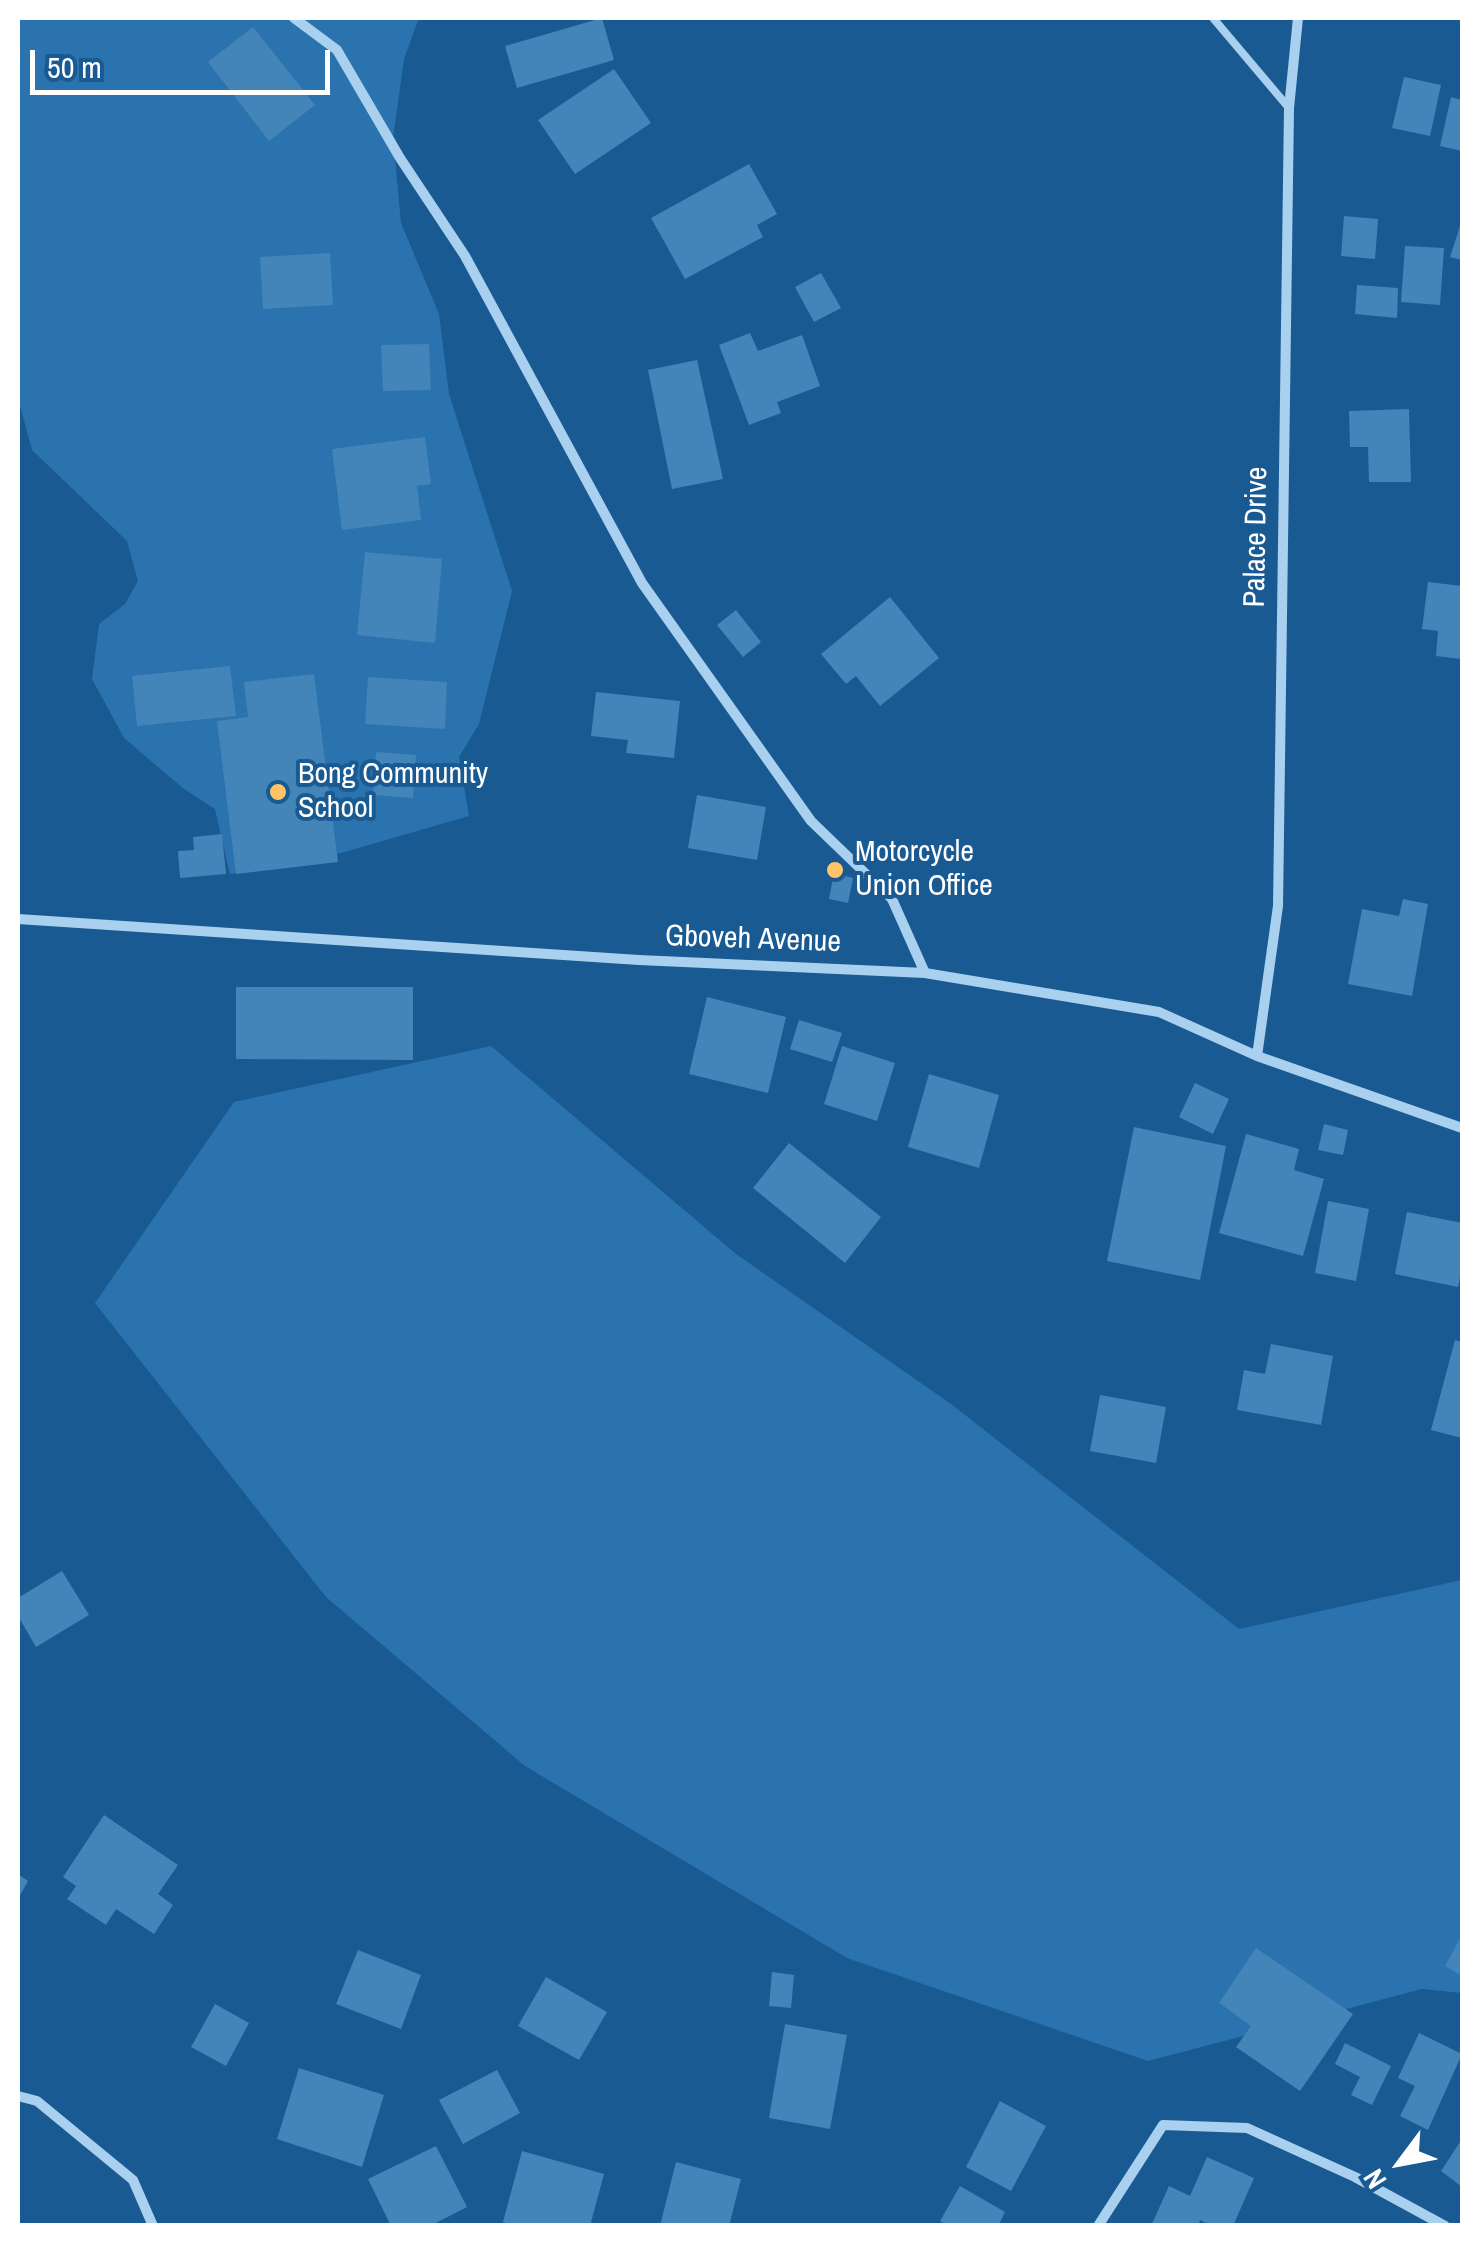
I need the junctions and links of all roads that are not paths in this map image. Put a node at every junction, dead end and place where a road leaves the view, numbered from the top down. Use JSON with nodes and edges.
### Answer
{"nodes":[{"id":1,"x":294,"y":18,"type":"edge"},
{"id":2,"x":1213,"y":18,"type":"edge"},
{"id":3,"x":1298,"y":18,"type":"edge"},
{"id":4,"x":1290,"y":108,"type":"junction"},
{"id":5,"x":18,"y":919,"type":"edge"},
{"id":6,"x":926,"y":973,"type":"junction"},
{"id":7,"x":1257,"y":1056,"type":"junction"},
{"id":8,"x":1462,"y":1128,"type":"edge"},
{"id":9,"x":18,"y":2096,"type":"edge"},
{"id":10,"x":152,"y":2226,"type":"edge"},
{"id":11,"x":1098,"y":2226,"type":"edge"},
{"id":12,"x":1445,"y":2226,"type":"edge"}],
"edges":[{"from":1,"to":6,"type":"street"},
{"from":2,"to":4,"type":"lane"},
{"from":3,"to":4,"type":"street","name":"Palace Drive"},
{"from":4,"to":7,"type":"street","name":"Palace Drive"},
{"from":5,"to":6,"type":"street","name":"Gboveh Avenue"},
{"from":6,"to":7,"type":"street","name":"Gboveh Avenue"},
{"from":7,"to":8,"type":"street","name":"Gboveh Avenue"},
{"from":9,"to":10,"type":"street"},
{"from":11,"to":12,"type":"street"}]}
